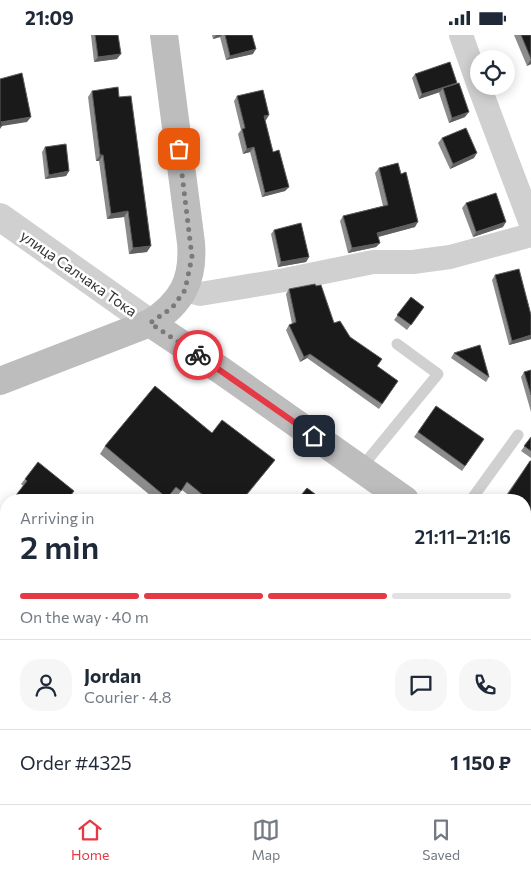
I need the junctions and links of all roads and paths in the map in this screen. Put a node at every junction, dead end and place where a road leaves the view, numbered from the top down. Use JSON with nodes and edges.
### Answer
{"nodes":[{"id":1,"x":164,"y":35,"type":"edge"},
{"id":2,"x":461,"y":35,"type":"edge"},
{"id":3,"x":470,"y":60,"type":"edge"},
{"id":4,"x":482,"y":95,"type":"edge"},
{"id":5,"x":0,"y":217,"type":"edge"},
{"id":6,"x":531,"y":224,"type":"edge"},
{"id":7,"x":531,"y":235,"type":"edge"},
{"id":8,"x":185,"y":290,"type":"junction"},
{"id":9,"x":150,"y":323,"type":"junction"},
{"id":10,"x":397,"y":344,"type":"dead end"},
{"id":11,"x":0,"y":381,"type":"edge"},
{"id":12,"x":518,"y":435,"type":"dead end"},
{"id":13,"x":360,"y":469,"type":"junction"},
{"id":14,"x":396,"y":494,"type":"edge"},
{"id":15,"x":475,"y":494,"type":"edge"}],
"edges":[{"from":1,"to":8,"type":"main road"},
{"from":2,"to":3,"type":"street"},
{"from":4,"to":6,"type":"street"},
{"from":5,"to":9,"type":"street","name":"улица Салчака Тока"},
{"from":7,"to":8,"type":"street"},
{"from":8,"to":9,"type":"main road"},
{"from":9,"to":11,"type":"main road"},
{"from":9,"to":13,"type":"main road","name":"улица Салчака Тока"},
{"from":10,"to":13,"type":"lane"},
{"from":12,"to":15,"type":"lane"},
{"from":13,"to":14,"type":"main road","name":"улица Салчака Тока"}]}
